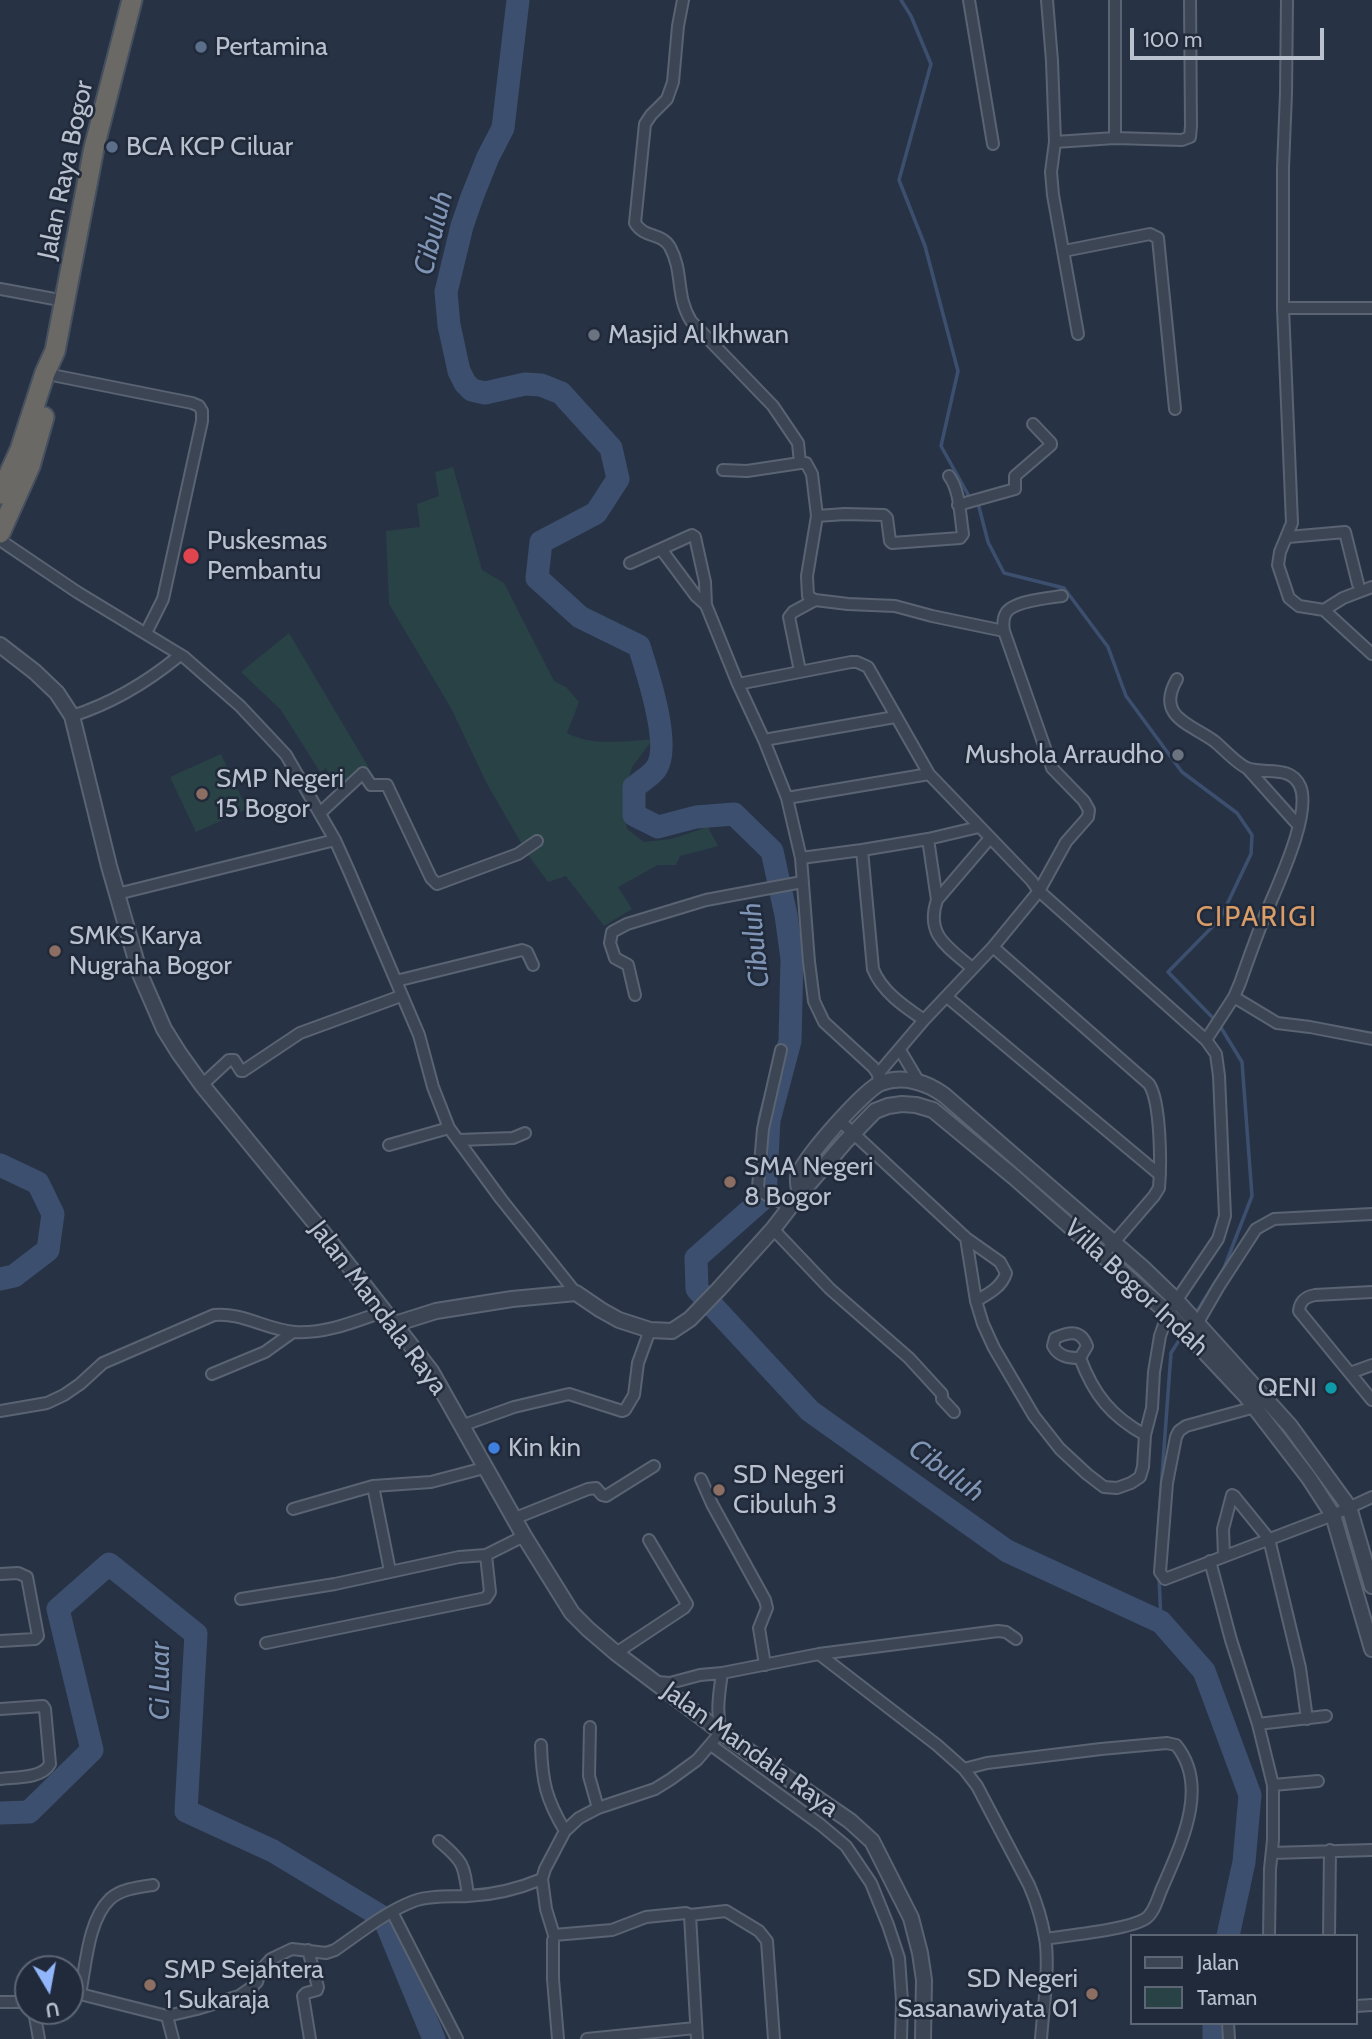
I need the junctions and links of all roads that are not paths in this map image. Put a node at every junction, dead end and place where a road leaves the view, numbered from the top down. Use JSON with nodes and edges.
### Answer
{"nodes":[{"id":1,"x":132,"y":0,"type":"edge"},
{"id":2,"x":683,"y":0,"type":"edge"},
{"id":3,"x":969,"y":0,"type":"edge"},
{"id":4,"x":1047,"y":0,"type":"edge"},
{"id":5,"x":1115,"y":0,"type":"edge"},
{"id":6,"x":1190,"y":0,"type":"edge"},
{"id":7,"x":1287,"y":0,"type":"edge"},
{"id":8,"x":1115,"y":138,"type":"junction"},
{"id":9,"x":1055,"y":142,"type":"junction"},
{"id":10,"x":993,"y":144,"type":"dead end"},
{"id":11,"x":1064,"y":251,"type":"junction"},
{"id":12,"x":0,"y":289,"type":"edge"},
{"id":13,"x":65,"y":301,"type":"junction"},
{"id":14,"x":1283,"y":308,"type":"junction"},
{"id":15,"x":1372,"y":309,"type":"edge"},
{"id":16,"x":1078,"y":334,"type":"dead end"},
{"id":17,"x":55,"y":351,"type":"junction"},
{"id":18,"x":57,"y":376,"type":"junction"},
{"id":19,"x":1175,"y":409,"type":"dead end"},
{"id":20,"x":1033,"y":424,"type":"dead end"},
{"id":21,"x":800,"y":463,"type":"junction"},
{"id":22,"x":723,"y":470,"type":"dead end"},
{"id":23,"x":949,"y":476,"type":"dead end"},
{"id":24,"x":0,"y":494,"type":"edge"},
{"id":25,"x":958,"y":505,"type":"junction"},
{"id":26,"x":817,"y":516,"type":"junction"},
{"id":27,"x":0,"y":533,"type":"edge"},
{"id":28,"x":1287,"y":537,"type":"junction"},
{"id":29,"x":0,"y":540,"type":"edge"},
{"id":30,"x":661,"y":549,"type":"junction"},
{"id":31,"x":630,"y":563,"type":"dead end"},
{"id":32,"x":1359,"y":584,"type":"dead end"},
{"id":33,"x":1372,"y":587,"type":"edge"},
{"id":34,"x":1062,"y":596,"type":"dead end"},
{"id":35,"x":815,"y":600,"type":"junction"},
{"id":36,"x":706,"y":605,"type":"junction"},
{"id":37,"x":1324,"y":610,"type":"junction"},
{"id":38,"x":1004,"y":631,"type":"junction"},
{"id":39,"x":146,"y":633,"type":"junction"},
{"id":40,"x":0,"y":645,"type":"edge"},
{"id":41,"x":1372,"y":654,"type":"edge"},
{"id":42,"x":179,"y":656,"type":"junction"},
{"id":43,"x":800,"y":671,"type":"junction"},
{"id":44,"x":1177,"y":680,"type":"dead end"},
{"id":45,"x":738,"y":684,"type":"junction"},
{"id":46,"x":72,"y":716,"type":"junction"},
{"id":47,"x":895,"y":717,"type":"junction"},
{"id":48,"x":764,"y":740,"type":"junction"},
{"id":49,"x":1247,"y":768,"type":"junction"},
{"id":50,"x":929,"y":774,"type":"junction"},
{"id":51,"x":787,"y":799,"type":"junction"},
{"id":52,"x":320,"y":813,"type":"junction"},
{"id":53,"x":1298,"y":825,"type":"junction"},
{"id":54,"x":979,"y":827,"type":"junction"},
{"id":55,"x":990,"y":838,"type":"junction"},
{"id":56,"x":335,"y":839,"type":"junction"},
{"id":57,"x":928,"y":839,"type":"junction"},
{"id":58,"x":537,"y":841,"type":"dead end"},
{"id":59,"x":862,"y":850,"type":"junction"},
{"id":60,"x":801,"y":858,"type":"junction"},
{"id":61,"x":803,"y":882,"type":"junction"},
{"id":62,"x":1039,"y":891,"type":"junction"},
{"id":63,"x":117,"y":894,"type":"junction"},
{"id":64,"x":937,"y":900,"type":"junction"},
{"id":65,"x":993,"y":947,"type":"junction"},
{"id":66,"x":533,"y":965,"type":"dead end"},
{"id":67,"x":972,"y":968,"type":"junction"},
{"id":68,"x":396,"y":981,"type":"junction"},
{"id":69,"x":635,"y":995,"type":"dead end"},
{"id":70,"x":401,"y":996,"type":"junction"},
{"id":71,"x":947,"y":996,"type":"junction"},
{"id":72,"x":1234,"y":997,"type":"junction"},
{"id":73,"x":924,"y":1020,"type":"junction"},
{"id":74,"x":1372,"y":1039,"type":"edge"},
{"id":75,"x":1206,"y":1040,"type":"junction"},
{"id":76,"x":900,"y":1049,"type":"junction"},
{"id":77,"x":781,"y":1050,"type":"dead end"},
{"id":78,"x":879,"y":1079,"type":"junction"},
{"id":79,"x":919,"y":1082,"type":"junction"},
{"id":80,"x":202,"y":1086,"type":"junction"},
{"id":81,"x":839,"y":1121,"type":"junction"},
{"id":82,"x":449,"y":1128,"type":"junction"},
{"id":83,"x":525,"y":1133,"type":"dead end"},
{"id":84,"x":852,"y":1134,"type":"junction"},
{"id":85,"x":459,"y":1140,"type":"junction"},
{"id":86,"x":389,"y":1145,"type":"dead end"},
{"id":87,"x":1160,"y":1175,"type":"junction"},
{"id":88,"x":800,"y":1194,"type":"junction"},
{"id":89,"x":790,"y":1207,"type":"junction"},
{"id":90,"x":1372,"y":1214,"type":"edge"},
{"id":91,"x":773,"y":1228,"type":"junction"},
{"id":92,"x":966,"y":1238,"type":"junction"},
{"id":93,"x":1114,"y":1242,"type":"junction"},
{"id":94,"x":1103,"y":1255,"type":"junction"},
{"id":95,"x":1372,"y":1292,"type":"edge"},
{"id":96,"x":576,"y":1293,"type":"junction"},
{"id":97,"x":1176,"y":1300,"type":"junction"},
{"id":98,"x":976,"y":1301,"type":"junction"},
{"id":99,"x":385,"y":1311,"type":"junction"},
{"id":100,"x":1168,"y":1313,"type":"junction"},
{"id":101,"x":1191,"y":1322,"type":"junction"},
{"id":102,"x":395,"y":1324,"type":"junction"},
{"id":103,"x":650,"y":1330,"type":"junction"},
{"id":104,"x":293,"y":1332,"type":"junction"},
{"id":105,"x":1080,"y":1359,"type":"dead end"},
{"id":106,"x":1372,"y":1365,"type":"edge"},
{"id":107,"x":1350,"y":1373,"type":"junction"},
{"id":108,"x":212,"y":1374,"type":"dead end"},
{"id":109,"x":1372,"y":1399,"type":"edge"},
{"id":110,"x":1255,"y":1408,"type":"junction"},
{"id":111,"x":0,"y":1411,"type":"edge"},
{"id":112,"x":954,"y":1412,"type":"dead end"},
{"id":113,"x":461,"y":1426,"type":"junction"},
{"id":114,"x":1145,"y":1435,"type":"junction"},
{"id":115,"x":654,"y":1466,"type":"dead end"},
{"id":116,"x":484,"y":1468,"type":"junction"},
{"id":117,"x":701,"y":1479,"type":"dead end"},
{"id":118,"x":373,"y":1486,"type":"junction"},
{"id":119,"x":1372,"y":1497,"type":"edge"},
{"id":120,"x":1349,"y":1507,"type":"junction"},
{"id":121,"x":293,"y":1509,"type":"dead end"},
{"id":122,"x":1333,"y":1515,"type":"junction"},
{"id":123,"x":513,"y":1519,"type":"junction"},
{"id":124,"x":524,"y":1536,"type":"junction"},
{"id":125,"x":1269,"y":1539,"type":"junction"},
{"id":126,"x":649,"y":1540,"type":"dead end"},
{"id":127,"x":486,"y":1555,"type":"junction"},
{"id":128,"x":1224,"y":1556,"type":"junction"},
{"id":129,"x":1210,"y":1561,"type":"junction"},
{"id":130,"x":390,"y":1572,"type":"junction"},
{"id":131,"x":0,"y":1574,"type":"edge"},
{"id":132,"x":1372,"y":1586,"type":"edge"},
{"id":133,"x":242,"y":1599,"type":"dead end"},
{"id":134,"x":1016,"y":1639,"type":"dead end"},
{"id":135,"x":0,"y":1642,"type":"edge"},
{"id":136,"x":266,"y":1643,"type":"dead end"},
{"id":137,"x":1372,"y":1649,"type":"edge"},
{"id":138,"x":616,"y":1653,"type":"junction"},
{"id":139,"x":819,"y":1654,"type":"junction"},
{"id":140,"x":765,"y":1665,"type":"junction"},
{"id":141,"x":722,"y":1673,"type":"junction"},
{"id":142,"x":655,"y":1682,"type":"junction"},
{"id":143,"x":0,"y":1709,"type":"edge"},
{"id":144,"x":1326,"y":1716,"type":"dead end"},
{"id":145,"x":1307,"y":1718,"type":"junction"},
{"id":146,"x":1258,"y":1724,"type":"junction"},
{"id":147,"x":590,"y":1727,"type":"dead end"},
{"id":148,"x":721,"y":1732,"type":"junction"},
{"id":149,"x":541,"y":1745,"type":"dead end"},
{"id":150,"x":711,"y":1745,"type":"junction"},
{"id":151,"x":964,"y":1769,"type":"junction"},
{"id":152,"x":0,"y":1779,"type":"edge"},
{"id":153,"x":1318,"y":1781,"type":"dead end"},
{"id":154,"x":1273,"y":1786,"type":"junction"},
{"id":155,"x":598,"y":1808,"type":"junction"},
{"id":156,"x":565,"y":1831,"type":"junction"},
{"id":157,"x":439,"y":1841,"type":"dead end"},
{"id":158,"x":1330,"y":1850,"type":"junction"},
{"id":159,"x":1372,"y":1850,"type":"edge"},
{"id":160,"x":1272,"y":1853,"type":"junction"},
{"id":161,"x":542,"y":1878,"type":"junction"},
{"id":162,"x":153,"y":1885,"type":"dead end"},
{"id":163,"x":468,"y":1896,"type":"junction"},
{"id":164,"x":390,"y":1914,"type":"junction"},
{"id":165,"x":690,"y":1915,"type":"junction"},
{"id":166,"x":1269,"y":1934,"type":"edge"},
{"id":167,"x":1329,"y":1934,"type":"edge"},
{"id":168,"x":552,"y":1940,"type":"dead end"},
{"id":169,"x":1045,"y":1940,"type":"junction"},
{"id":170,"x":308,"y":1950,"type":"junction"},
{"id":171,"x":84,"y":1960,"type":"edge"},
{"id":172,"x":924,"y":1995,"type":"junction"},
{"id":173,"x":84,"y":1996,"type":"edge"},
{"id":174,"x":902,"y":2001,"type":"junction"},
{"id":175,"x":167,"y":2016,"type":"junction"},
{"id":176,"x":696,"y":2034,"type":"edge"},
{"id":177,"x":609,"y":2038,"type":"edge"},
{"id":178,"x":173,"y":2039,"type":"edge"},
{"id":179,"x":310,"y":2039,"type":"edge"},
{"id":180,"x":457,"y":2039,"type":"edge"},
{"id":181,"x":558,"y":2039,"type":"edge"},
{"id":182,"x":587,"y":2039,"type":"edge"},
{"id":183,"x":774,"y":2039,"type":"edge"},
{"id":184,"x":901,"y":2039,"type":"edge"},
{"id":185,"x":923,"y":2039,"type":"edge"},
{"id":186,"x":1041,"y":2039,"type":"edge"}],
"edges":[{"from":1,"to":13,"type":"highway","name":"Jalan Raya Bogor"},
{"from":2,"to":21,"type":"street"},
{"from":3,"to":10,"type":"street"},
{"from":4,"to":9,"type":"street"},
{"from":5,"to":8,"type":"street"},
{"from":6,"to":8,"type":"street"},
{"from":7,"to":14,"type":"street"},
{"from":8,"to":9,"type":"street"},
{"from":9,"to":11,"type":"street"},
{"from":11,"to":16,"type":"street"},
{"from":11,"to":19,"type":"street"},
{"from":12,"to":13,"type":"street"},
{"from":13,"to":17,"type":"highway","name":"Jalan Raya Bogor"},
{"from":14,"to":15,"type":"street"},
{"from":14,"to":28,"type":"street"},
{"from":17,"to":18,"type":"highway","name":"Jalan Raya Bogor"},
{"from":17,"to":24,"type":"highway","name":"Jalan Raya Bogor"},
{"from":18,"to":27,"type":"highway","name":"Jalan Raya Bogor"},
{"from":18,"to":39,"type":"street"},
{"from":20,"to":25,"type":"street"},
{"from":21,"to":22,"type":"street"},
{"from":21,"to":26,"type":"street"},
{"from":23,"to":25,"type":"street"},
{"from":25,"to":26,"type":"street"},
{"from":26,"to":35,"type":"street"},
{"from":28,"to":32,"type":"street"},
{"from":28,"to":37,"type":"street"},
{"from":29,"to":39,"type":"street"},
{"from":30,"to":31,"type":"street"},
{"from":30,"to":36,"type":"street"},
{"from":30,"to":36,"type":"street"},
{"from":33,"to":37,"type":"street"},
{"from":34,"to":38,"type":"street"},
{"from":35,"to":38,"type":"street"},
{"from":35,"to":43,"type":"street"},
{"from":36,"to":45,"type":"street"},
{"from":37,"to":41,"type":"street"},
{"from":38,"to":62,"type":"street"},
{"from":39,"to":42,"type":"street"},
{"from":40,"to":46,"type":"street","name":"Jalan Mandala Raya"},
{"from":42,"to":46,"type":"street"},
{"from":42,"to":52,"type":"street"},
{"from":43,"to":45,"type":"street"},
{"from":43,"to":47,"type":"street"},
{"from":44,"to":49,"type":"street"},
{"from":45,"to":48,"type":"street"},
{"from":46,"to":63,"type":"street","name":"Jalan Mandala Raya"},
{"from":47,"to":48,"type":"street"},
{"from":47,"to":50,"type":"street"},
{"from":48,"to":51,"type":"street"},
{"from":49,"to":53,"type":"street"},
{"from":49,"to":53,"type":"street"},
{"from":50,"to":51,"type":"street"},
{"from":50,"to":54,"type":"street"},
{"from":51,"to":60,"type":"street"},
{"from":52,"to":56,"type":"street"},
{"from":52,"to":58,"type":"street"},
{"from":53,"to":72,"type":"street"},
{"from":54,"to":55,"type":"street"},
{"from":54,"to":57,"type":"street"},
{"from":55,"to":62,"type":"street"},
{"from":55,"to":64,"type":"street"},
{"from":56,"to":63,"type":"street"},
{"from":56,"to":68,"type":"street"},
{"from":57,"to":59,"type":"street"},
{"from":57,"to":64,"type":"street"},
{"from":59,"to":60,"type":"street"},
{"from":59,"to":73,"type":"street"},
{"from":60,"to":61,"type":"street"},
{"from":61,"to":69,"type":"street"},
{"from":61,"to":78,"type":"street"},
{"from":62,"to":65,"type":"street"},
{"from":62,"to":75,"type":"street"},
{"from":63,"to":80,"type":"street","name":"Jalan Mandala Raya"},
{"from":64,"to":67,"type":"street"},
{"from":65,"to":67,"type":"street"},
{"from":65,"to":87,"type":"street"},
{"from":66,"to":68,"type":"street"},
{"from":67,"to":71,"type":"street"},
{"from":68,"to":70,"type":"street"},
{"from":70,"to":80,"type":"street"},
{"from":70,"to":82,"type":"street"},
{"from":71,"to":73,"type":"street"},
{"from":71,"to":87,"type":"street"},
{"from":72,"to":74,"type":"street"},
{"from":72,"to":75,"type":"street"},
{"from":73,"to":76,"type":"street"},
{"from":75,"to":97,"type":"street"},
{"from":76,"to":78,"type":"street"},
{"from":76,"to":79,"type":"street"},
{"from":77,"to":89,"type":"street"},
{"from":78,"to":79,"type":"street"},
{"from":78,"to":81,"type":"street","name":"Villa Bogor Indah"},
{"from":79,"to":93,"type":"street","name":"Villa Bogor Indah"},
{"from":80,"to":99,"type":"street","name":"Jalan Mandala Raya"},
{"from":81,"to":84,"type":"street"},
{"from":81,"to":88,"type":"street","name":"Villa Bogor Indah"},
{"from":82,"to":85,"type":"street"},
{"from":82,"to":86,"type":"street"},
{"from":83,"to":85,"type":"street"},
{"from":84,"to":88,"type":"street","name":"Villa Bogor Indah"},
{"from":84,"to":92,"type":"street"},
{"from":84,"to":94,"type":"street","name":"Villa Bogor Indah"},
{"from":85,"to":96,"type":"street"},
{"from":87,"to":93,"type":"street"},
{"from":88,"to":89,"type":"street","name":"Villa Bogor Indah"},
{"from":89,"to":91,"type":"street","name":"Villa Bogor Indah"},
{"from":90,"to":101,"type":"street"},
{"from":91,"to":103,"type":"street","name":"Villa Bogor Indah"},
{"from":91,"to":112,"type":"street"},
{"from":92,"to":98,"type":"street"},
{"from":92,"to":98,"type":"street"},
{"from":93,"to":94,"type":"street"},
{"from":93,"to":97,"type":"street","name":"Villa Bogor Indah"},
{"from":94,"to":100,"type":"street","name":"Villa Bogor Indah"},
{"from":95,"to":107,"type":"street"},
{"from":96,"to":102,"type":"street"},
{"from":96,"to":103,"type":"street","name":"Villa Bogor Indah"},
{"from":97,"to":100,"type":"street"},
{"from":97,"to":101,"type":"street","name":"Villa Bogor Indah"},
{"from":98,"to":114,"type":"street"},
{"from":99,"to":102,"type":"street","name":"Jalan Mandala Raya"},
{"from":99,"to":104,"type":"street"},
{"from":100,"to":101,"type":"street","name":"Villa Bogor Indah"},
{"from":100,"to":114,"type":"street"},
{"from":101,"to":110,"type":"street","name":"Villa Bogor Indah"},
{"from":101,"to":120,"type":"street","name":"Villa Bogor Indah"},
{"from":102,"to":113,"type":"street","name":"Jalan Mandala Raya"},
{"from":103,"to":113,"type":"street"},
{"from":104,"to":108,"type":"street"},
{"from":104,"to":111,"type":"street"},
{"from":105,"to":114,"type":"street"},
{"from":106,"to":107,"type":"street"},
{"from":107,"to":109,"type":"street"},
{"from":110,"to":122,"type":"street","name":"Villa Bogor Indah"},
{"from":110,"to":129,"type":"street"},
{"from":113,"to":116,"type":"street","name":"Jalan Mandala Raya"},
{"from":115,"to":123,"type":"street"},
{"from":116,"to":118,"type":"street"},
{"from":116,"to":123,"type":"street","name":"Jalan Mandala Raya"},
{"from":117,"to":140,"type":"street"},
{"from":118,"to":121,"type":"street"},
{"from":118,"to":130,"type":"street"},
{"from":119,"to":120,"type":"street"},
{"from":120,"to":122,"type":"street"},
{"from":120,"to":132,"type":"street","name":"Villa Bogor Indah"},
{"from":122,"to":125,"type":"street"},
{"from":122,"to":137,"type":"street","name":"Villa Bogor Indah"},
{"from":123,"to":124,"type":"street","name":"Jalan Mandala Raya"},
{"from":124,"to":127,"type":"street"},
{"from":124,"to":138,"type":"street","name":"Jalan Mandala Raya"},
{"from":125,"to":128,"type":"street"},
{"from":125,"to":128,"type":"street"},
{"from":125,"to":145,"type":"street"},
{"from":126,"to":138,"type":"street"},
{"from":127,"to":130,"type":"street"},
{"from":127,"to":136,"type":"street"},
{"from":128,"to":129,"type":"street"},
{"from":129,"to":146,"type":"street"},
{"from":130,"to":133,"type":"street"},
{"from":131,"to":135,"type":"street"},
{"from":134,"to":139,"type":"street"},
{"from":138,"to":142,"type":"street","name":"Jalan Mandala Raya"},
{"from":139,"to":140,"type":"street"},
{"from":139,"to":151,"type":"street"},
{"from":140,"to":141,"type":"street"},
{"from":141,"to":142,"type":"street"},
{"from":141,"to":148,"type":"street"},
{"from":142,"to":148,"type":"street","name":"Jalan Mandala Raya"},
{"from":143,"to":152,"type":"street"},
{"from":144,"to":145,"type":"street"},
{"from":145,"to":146,"type":"street"},
{"from":146,"to":154,"type":"street"},
{"from":147,"to":155,"type":"street"},
{"from":148,"to":150,"type":"street"},
{"from":148,"to":172,"type":"street","name":"Jalan Mandala Raya"},
{"from":149,"to":156,"type":"street"},
{"from":150,"to":155,"type":"street"},
{"from":150,"to":174,"type":"street"},
{"from":151,"to":169,"type":"street"},
{"from":151,"to":169,"type":"street"},
{"from":153,"to":154,"type":"street"},
{"from":154,"to":160,"type":"street"},
{"from":155,"to":156,"type":"street"},
{"from":156,"to":161,"type":"street"},
{"from":157,"to":163,"type":"street"},
{"from":158,"to":159,"type":"street"},
{"from":158,"to":160,"type":"street"},
{"from":158,"to":167,"type":"street"},
{"from":160,"to":166,"type":"street"},
{"from":161,"to":163,"type":"street"},
{"from":161,"to":165,"type":"street"},
{"from":162,"to":171,"type":"street"},
{"from":163,"to":164,"type":"street"},
{"from":164,"to":170,"type":"street"},
{"from":164,"to":180,"type":"street"},
{"from":165,"to":176,"type":"street"},
{"from":165,"to":183,"type":"street"},
{"from":168,"to":181,"type":"street"},
{"from":169,"to":186,"type":"street"},
{"from":170,"to":175,"type":"street"},
{"from":170,"to":179,"type":"street"},
{"from":172,"to":174,"type":"street"},
{"from":172,"to":185,"type":"street","name":"Jalan Mandala Raya"},
{"from":173,"to":175,"type":"street"},
{"from":174,"to":184,"type":"street"},
{"from":175,"to":178,"type":"street"},
{"from":176,"to":177,"type":"street"},
{"from":177,"to":182,"type":"street"}]}
